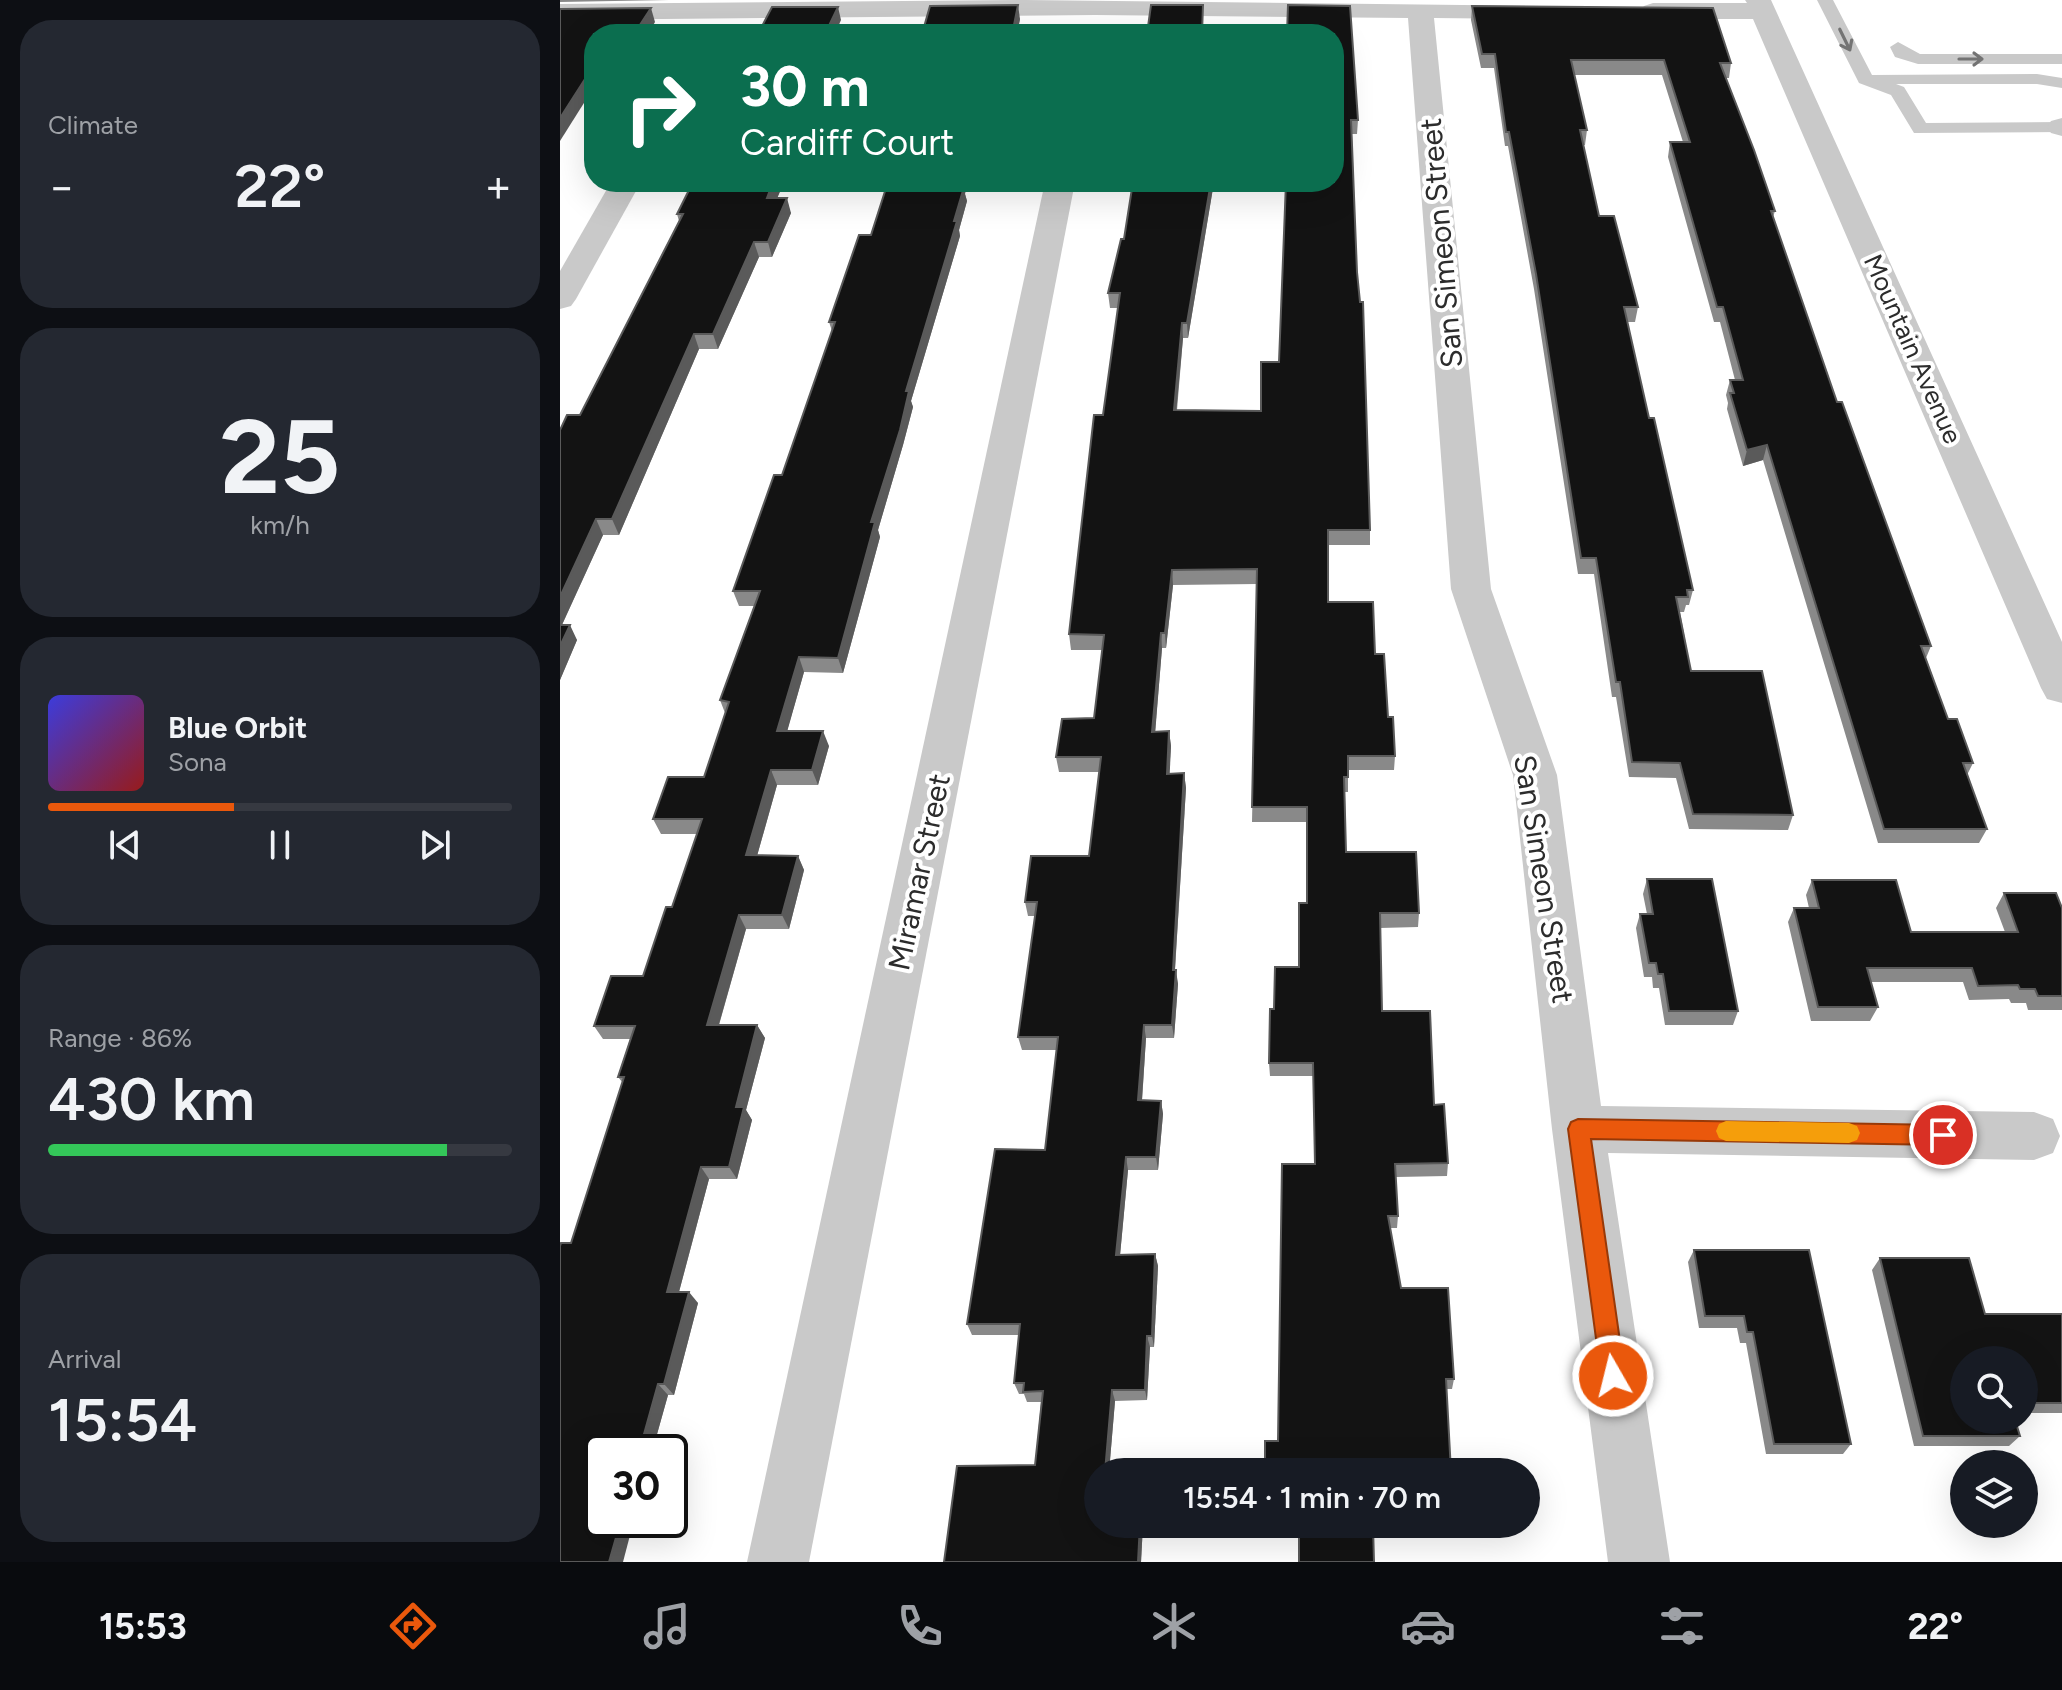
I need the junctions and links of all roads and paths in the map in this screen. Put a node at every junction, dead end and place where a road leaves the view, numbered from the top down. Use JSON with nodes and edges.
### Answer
{"nodes":[{"id":1,"x":1825,"y":0,"type":"edge"},
{"id":2,"x":1760,"y":6,"type":"edge"},
{"id":3,"x":1095,"y":7,"type":"junction"},
{"id":4,"x":1420,"y":10,"type":"junction"},
{"id":5,"x":1560,"y":11,"type":"edge"},
{"id":6,"x":1623,"y":11,"type":"edge"},
{"id":7,"x":560,"y":12,"type":"edge"},
{"id":8,"x":716,"y":23,"type":"edge"},
{"id":9,"x":1092,"y":24,"type":"edge"},
{"id":10,"x":1898,"y":47,"type":"dead end"},
{"id":11,"x":2062,"y":59,"type":"edge"},
{"id":12,"x":1865,"y":79,"type":"junction"},
{"id":13,"x":2062,"y":83,"type":"edge"},
{"id":14,"x":2061,"y":127,"type":"edge"},
{"id":15,"x":620,"y":192,"type":"edge"},
{"id":16,"x":1058,"y":192,"type":"edge"},
{"id":17,"x":560,"y":299,"type":"edge"},
{"id":18,"x":2062,"y":688,"type":"edge"},
{"id":19,"x":1578,"y":1129,"type":"junction"},
{"id":20,"x":2034,"y":1136,"type":"dead end"},
{"id":21,"x":778,"y":1562,"type":"edge"},
{"id":22,"x":1639,"y":1562,"type":"edge"}],
"edges":[{"from":1,"to":12,"type":"lane","one_way":true},
{"from":2,"to":6,"type":"street"},
{"from":2,"to":18,"type":"street","name":"Mountain Avenue"},
{"from":3,"to":4,"type":"street"},
{"from":3,"to":8,"type":"street"},
{"from":3,"to":9,"type":"street"},
{"from":4,"to":5,"type":"street"},
{"from":4,"to":19,"type":"street","name":"San Simeon Street"},
{"from":7,"to":8,"type":"street"},
{"from":10,"to":11,"type":"lane","one_way":true},
{"from":12,"to":13,"type":"lane"},
{"from":12,"to":14,"type":"lane"},
{"from":15,"to":17,"type":"street"},
{"from":16,"to":21,"type":"street","name":"Miramar Street"},
{"from":19,"to":20,"type":"street"},
{"from":19,"to":22,"type":"street","name":"San Simeon Street"}]}
